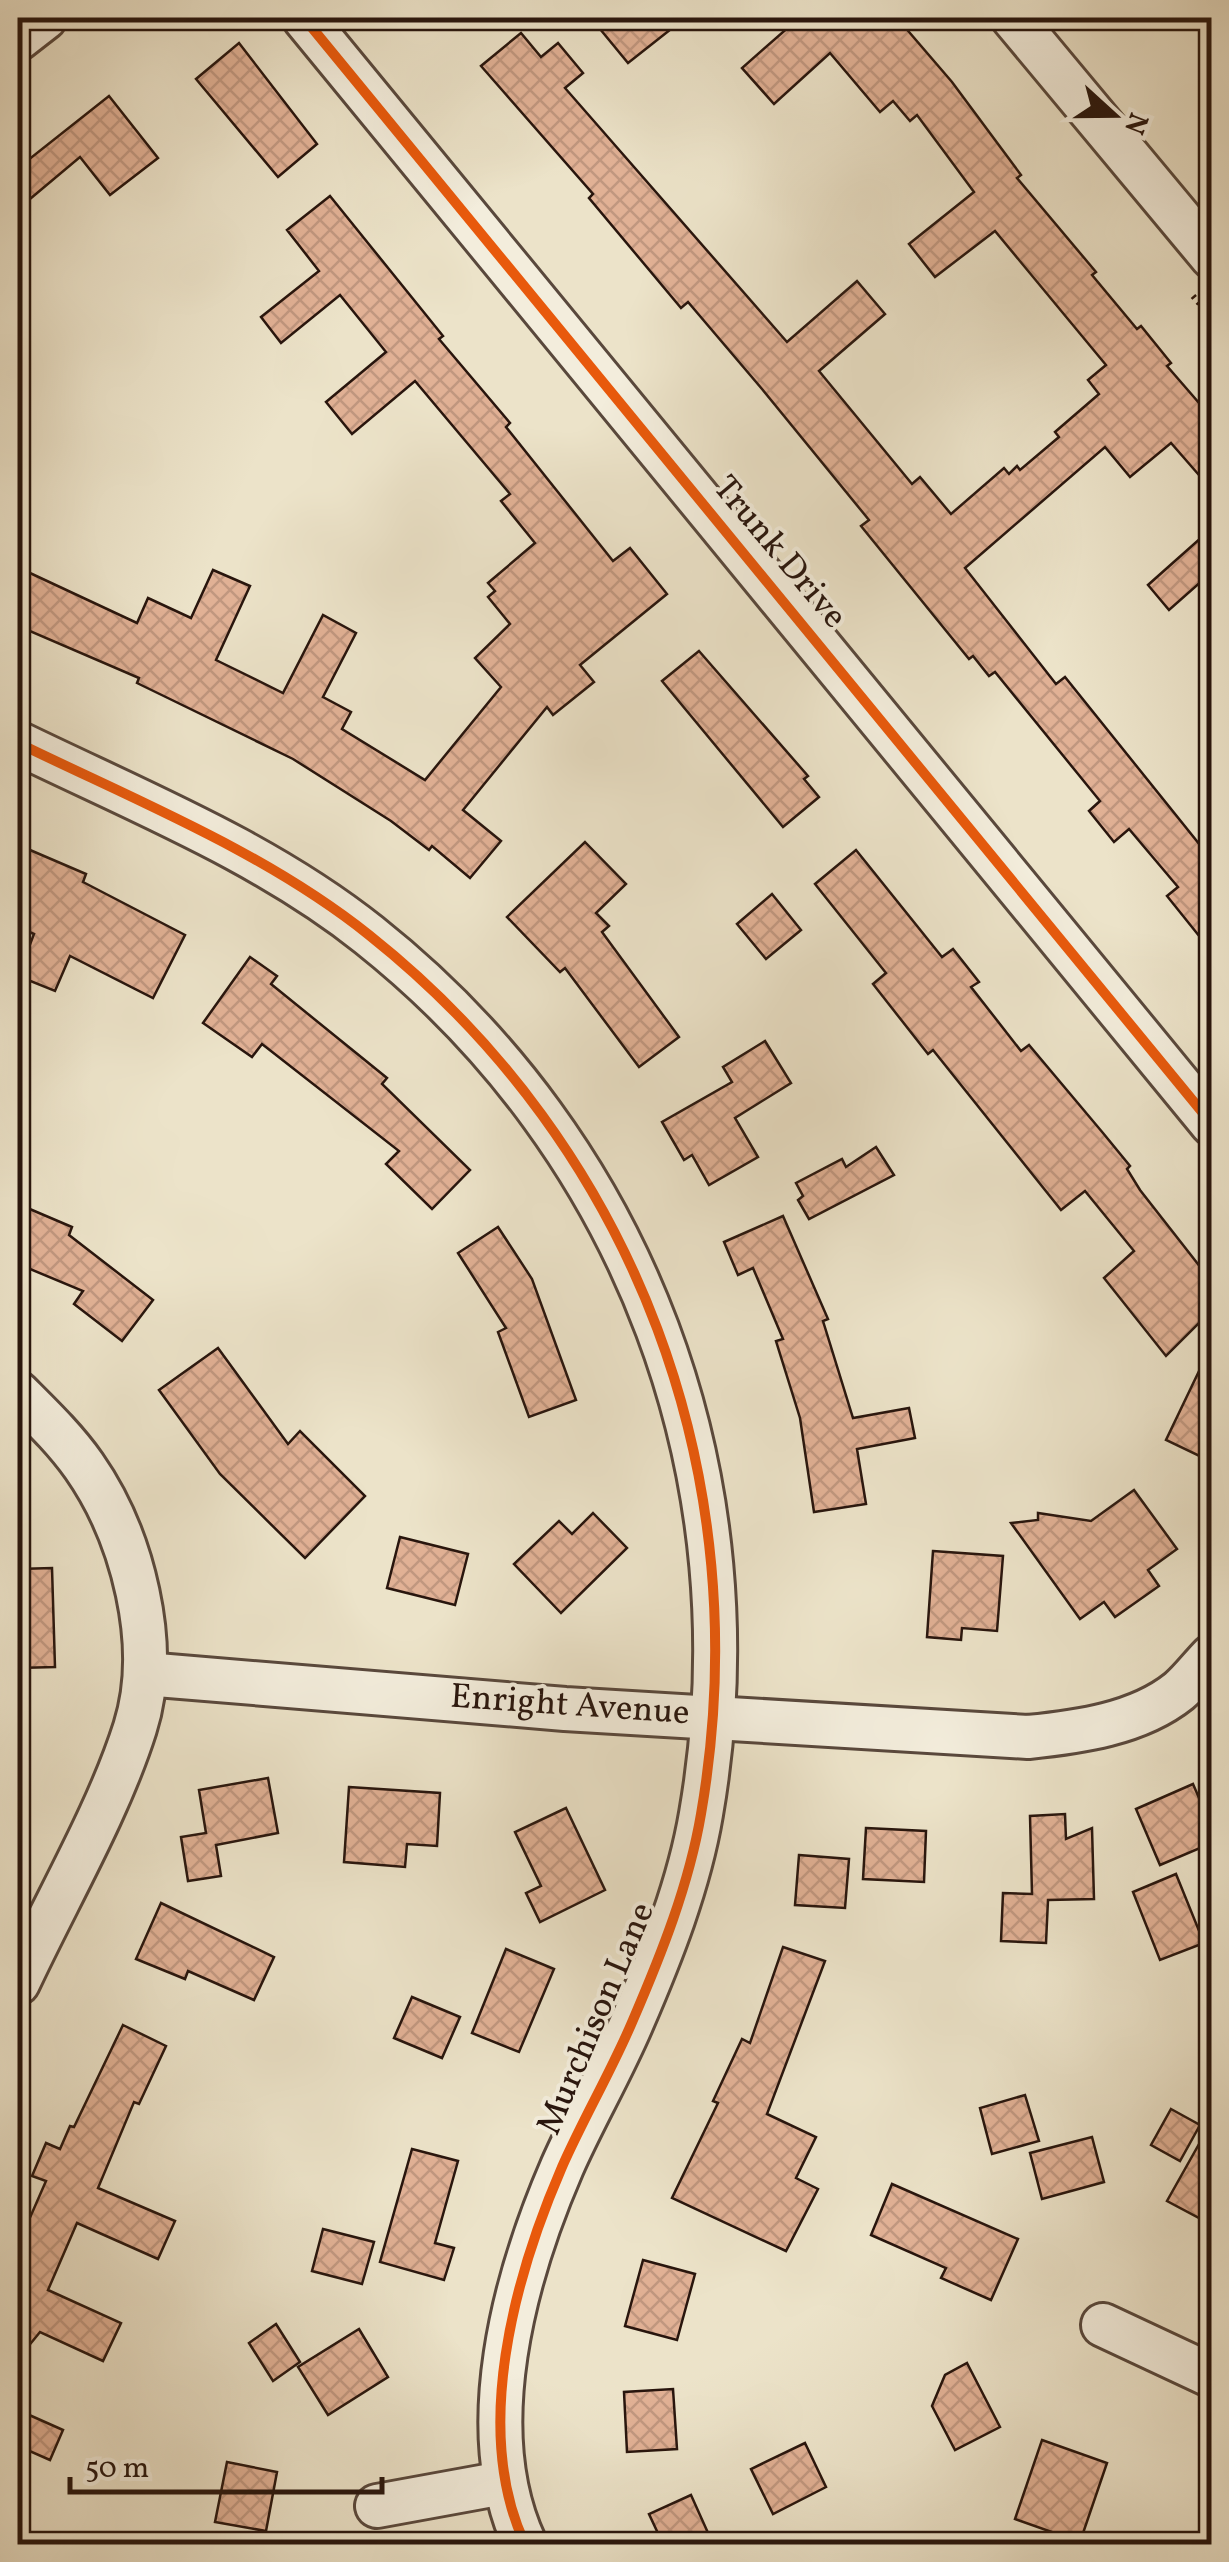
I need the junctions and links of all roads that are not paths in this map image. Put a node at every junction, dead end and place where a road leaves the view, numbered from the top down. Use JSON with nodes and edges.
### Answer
{"nodes":[{"id":1,"x":45,"y":18,"type":"edge"},
{"id":2,"x":304,"y":18,"type":"edge"},
{"id":3,"x":1013,"y":18,"type":"edge"},
{"id":4,"x":18,"y":39,"type":"edge"},
{"id":5,"x":1212,"y":257,"type":"edge"},
{"id":6,"x":18,"y":743,"type":"edge"},
{"id":7,"x":1212,"y":1124,"type":"edge"},
{"id":8,"x":18,"y":1393,"type":"edge"},
{"id":9,"x":1212,"y":1656,"type":"edge"},
{"id":10,"x":145,"y":1674,"type":"junction"},
{"id":11,"x":712,"y":1715,"type":"junction"},
{"id":12,"x":18,"y":1983,"type":"edge"},
{"id":13,"x":1102,"y":2325,"type":"dead end"},
{"id":14,"x":1212,"y":2376,"type":"edge"},
{"id":15,"x":504,"y":2483,"type":"junction"},
{"id":16,"x":377,"y":2506,"type":"dead end"},
{"id":17,"x":525,"y":2544,"type":"edge"}],
"edges":[{"from":1,"to":4,"type":"street"},
{"from":2,"to":7,"type":"street","name":"Trunk Drive"},
{"from":3,"to":5,"type":"street"},
{"from":6,"to":11,"type":"street","name":"Murchison Lane"},
{"from":8,"to":10,"type":"street"},
{"from":9,"to":11,"type":"street","name":"Enright Avenue"},
{"from":10,"to":11,"type":"street","name":"Enright Avenue"},
{"from":10,"to":12,"type":"street"},
{"from":11,"to":15,"type":"street","name":"Murchison Lane"},
{"from":13,"to":14,"type":"street"},
{"from":15,"to":16,"type":"street"},
{"from":15,"to":17,"type":"street","name":"Murchison Lane"}]}
